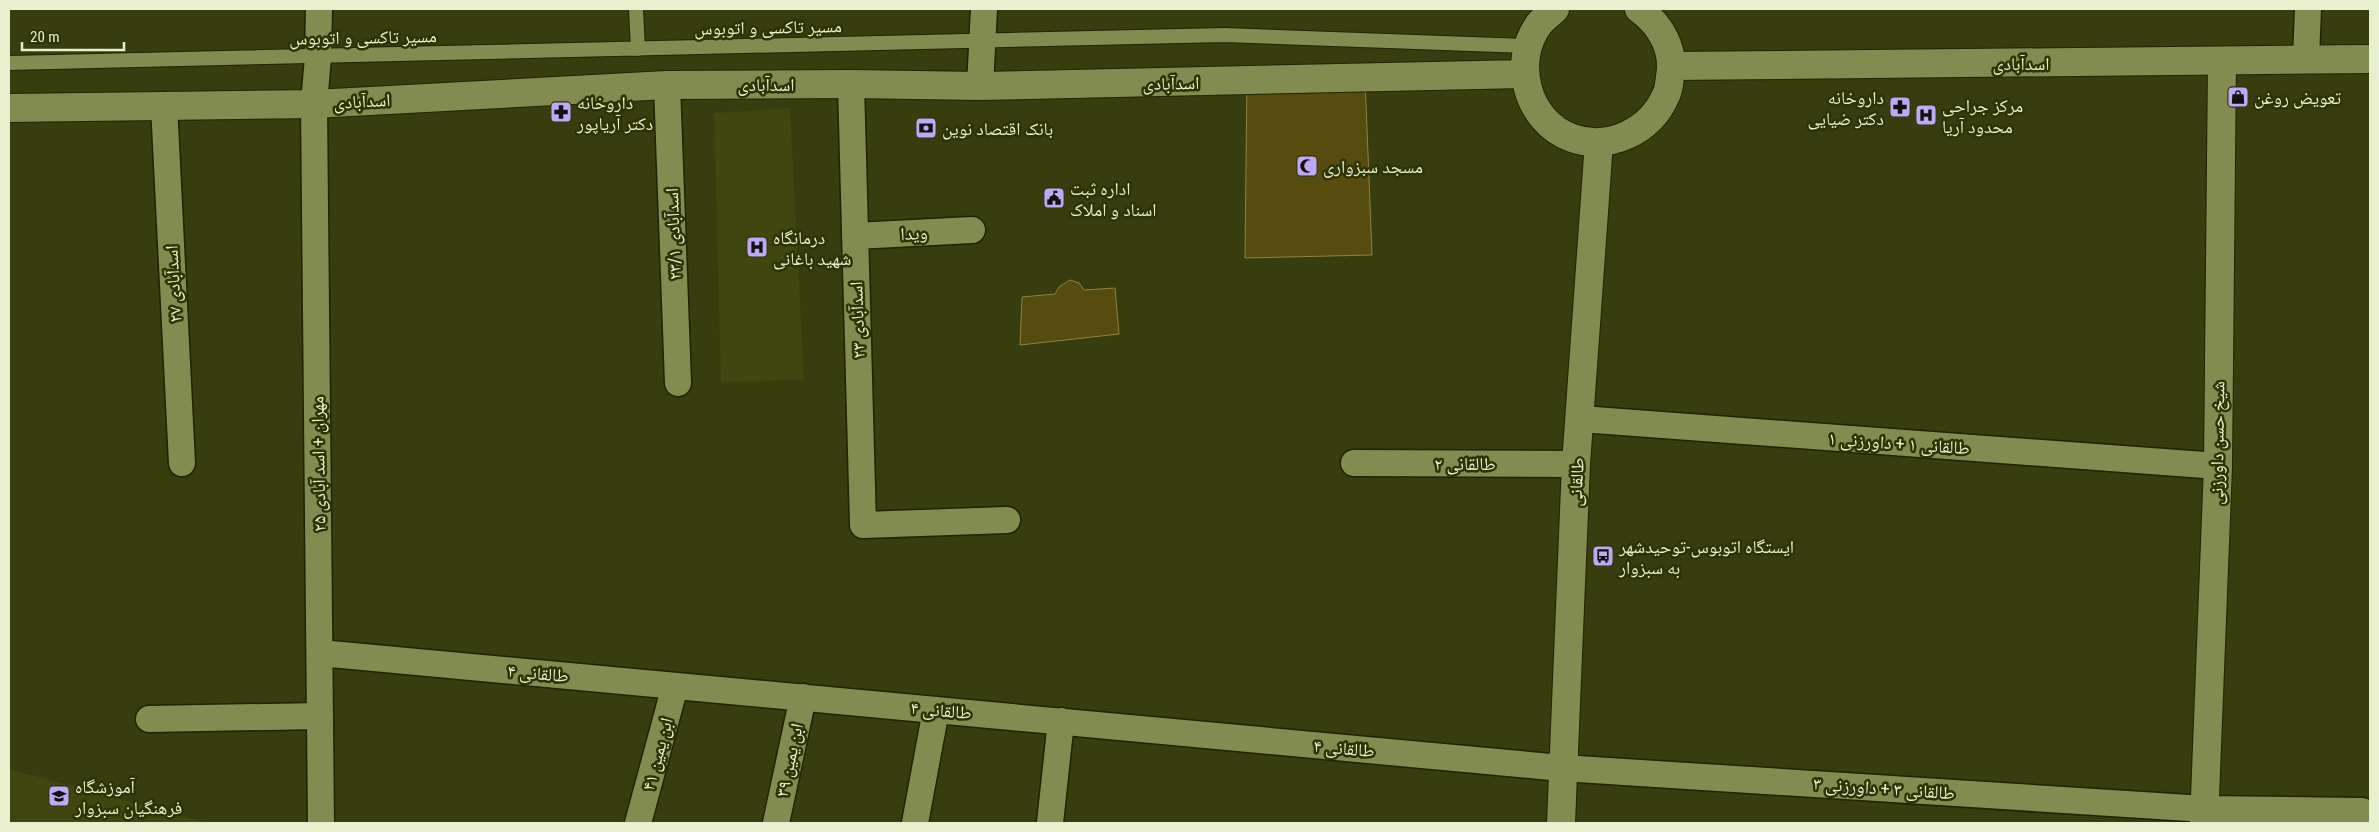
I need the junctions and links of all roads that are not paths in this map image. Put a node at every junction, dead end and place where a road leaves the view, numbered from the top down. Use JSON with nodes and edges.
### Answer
{"nodes":[{"id":1,"x":319,"y":9,"type":"edge"},
{"id":2,"x":636,"y":9,"type":"edge"},
{"id":3,"x":984,"y":9,"type":"edge"},
{"id":4,"x":1555,"y":9,"type":"edge"},
{"id":5,"x":1639,"y":9,"type":"edge"},
{"id":6,"x":2308,"y":9,"type":"edge"},
{"id":7,"x":982,"y":41,"type":"junction"},
{"id":8,"x":1528,"y":46,"type":"junction"},
{"id":9,"x":638,"y":49,"type":"junction"},
{"id":10,"x":318,"y":57,"type":"junction"},
{"id":11,"x":2306,"y":58,"type":"junction"},
{"id":12,"x":2370,"y":58,"type":"edge"},
{"id":13,"x":2222,"y":62,"type":"junction"},
{"id":14,"x":9,"y":63,"type":"edge"},
{"id":15,"x":1672,"y":66,"type":"junction"},
{"id":16,"x":1524,"y":74,"type":"junction"},
{"id":17,"x":851,"y":84,"type":"junction"},
{"id":18,"x":667,"y":85,"type":"junction"},
{"id":19,"x":980,"y":86,"type":"junction"},
{"id":20,"x":314,"y":104,"type":"junction"},
{"id":21,"x":164,"y":105,"type":"junction"},
{"id":22,"x":9,"y":108,"type":"edge"},
{"id":23,"x":1599,"y":142,"type":"junction"},
{"id":24,"x":972,"y":230,"type":"dead end"},
{"id":25,"x":855,"y":236,"type":"junction"},
{"id":26,"x":678,"y":383,"type":"dead end"},
{"id":27,"x":1581,"y":419,"type":"junction"},
{"id":28,"x":182,"y":463,"type":"dead end"},
{"id":29,"x":1354,"y":463,"type":"dead end"},
{"id":30,"x":1576,"y":464,"type":"junction"},
{"id":31,"x":2218,"y":466,"type":"junction"},
{"id":32,"x":1007,"y":520,"type":"dead end"},
{"id":33,"x":320,"y":652,"type":"junction"},
{"id":34,"x":675,"y":686,"type":"junction"},
{"id":35,"x":803,"y":697,"type":"junction"},
{"id":36,"x":936,"y":710,"type":"junction"},
{"id":37,"x":320,"y":716,"type":"junction"},
{"id":38,"x":149,"y":719,"type":"dead end"},
{"id":39,"x":1061,"y":721,"type":"junction"},
{"id":40,"x":1562,"y":768,"type":"junction"},
{"id":41,"x":2362,"y":811,"type":"dead end"},
{"id":42,"x":2204,"y":816,"type":"edge"},
{"id":43,"x":322,"y":823,"type":"edge"},
{"id":44,"x":638,"y":823,"type":"edge"},
{"id":45,"x":776,"y":823,"type":"edge"},
{"id":46,"x":916,"y":823,"type":"edge"},
{"id":47,"x":1050,"y":823,"type":"edge"},
{"id":48,"x":1560,"y":823,"type":"edge"}],
"edges":[{"from":1,"to":10,"type":"street","name":"مهران + اسد آبادی ۲۵"},
{"from":2,"to":9,"type":"lane"},
{"from":3,"to":7,"type":"street"},
{"from":4,"to":8,"type":"main road"},
{"from":5,"to":15,"type":"main road"},
{"from":6,"to":11,"type":"street"},
{"from":7,"to":8,"type":"lane","name":"مسیر تاکسی و اتوبوس"},
{"from":7,"to":9,"type":"lane","name":"مسیر تاکسی و اتوبوس"},
{"from":7,"to":19,"type":"street"},
{"from":8,"to":16,"type":"main road"},
{"from":9,"to":10,"type":"lane","name":"مسیر تاکسی و اتوبوس"},
{"from":10,"to":14,"type":"lane","name":"مسیر تاکسی و اتوبوس"},
{"from":10,"to":20,"type":"street","name":"مهران + اسد آبادی ۲۵"},
{"from":11,"to":12,"type":"main road","name":"اسدآبادی"},
{"from":11,"to":13,"type":"main road","name":"اسدآبادی"},
{"from":13,"to":15,"type":"main road","name":"اسدآبادی"},
{"from":13,"to":31,"type":"main road","name":"شیخ حسن داورزنی"},
{"from":15,"to":23,"type":"main road"},
{"from":16,"to":19,"type":"main road","name":"اسدآبادی"},
{"from":16,"to":23,"type":"main road"},
{"from":17,"to":18,"type":"main road","name":"اسدآبادی"},
{"from":17,"to":19,"type":"main road","name":"اسدآبادی"},
{"from":17,"to":25,"type":"street","name":"اسدآبادی ۲۳"},
{"from":18,"to":20,"type":"main road","name":"اسدآبادی"},
{"from":18,"to":26,"type":"street","name":"اسدآبادی ۲۳/۱"},
{"from":20,"to":21,"type":"main road","name":"اسدآبادی"},
{"from":20,"to":33,"type":"street","name":"مهران + اسد آبادی ۲۵"},
{"from":21,"to":22,"type":"main road","name":"اسدآبادی"},
{"from":21,"to":28,"type":"street","name":"اسدآبادی ۲۷"},
{"from":23,"to":27,"type":"main road","name":"طالقانی"},
{"from":24,"to":25,"type":"street","name":"ویدا"},
{"from":25,"to":32,"type":"street","name":"اسدآبادی ۲۳"},
{"from":27,"to":30,"type":"main road","name":"طالقانی"},
{"from":27,"to":31,"type":"street","name":"طالقانی ۱ + داورزنی ۱"},
{"from":29,"to":30,"type":"street","name":"طالقانی ۲"},
{"from":30,"to":40,"type":"main road","name":"طالقانی"},
{"from":31,"to":42,"type":"main road","name":"شیخ حسن داورزنی"},
{"from":33,"to":34,"type":"street","name":"طالقانی ۴"},
{"from":33,"to":37,"type":"street","name":"مهران + اسد آبادی ۲۵"},
{"from":34,"to":35,"type":"street","name":"طالقانی ۴"},
{"from":34,"to":44,"type":"street","name":"ابن یمین ۴۱"},
{"from":35,"to":36,"type":"street","name":"طالقانی ۴"},
{"from":35,"to":45,"type":"street","name":"ابن یمین ۳۹"},
{"from":36,"to":39,"type":"street","name":"طالقانی ۴"},
{"from":36,"to":46,"type":"street"},
{"from":37,"to":38,"type":"street"},
{"from":37,"to":43,"type":"street","name":"مهران + اسد آبادی ۲۵"},
{"from":39,"to":40,"type":"street","name":"طالقانی ۴"},
{"from":39,"to":47,"type":"street"},
{"from":40,"to":42,"type":"street","name":"طالقانی ۳ + داورزنی ۳"},
{"from":40,"to":48,"type":"main road","name":"طالقانی"},
{"from":41,"to":42,"type":"street","name":"طالقانی ۳ + داورزنی ۳"}]}
